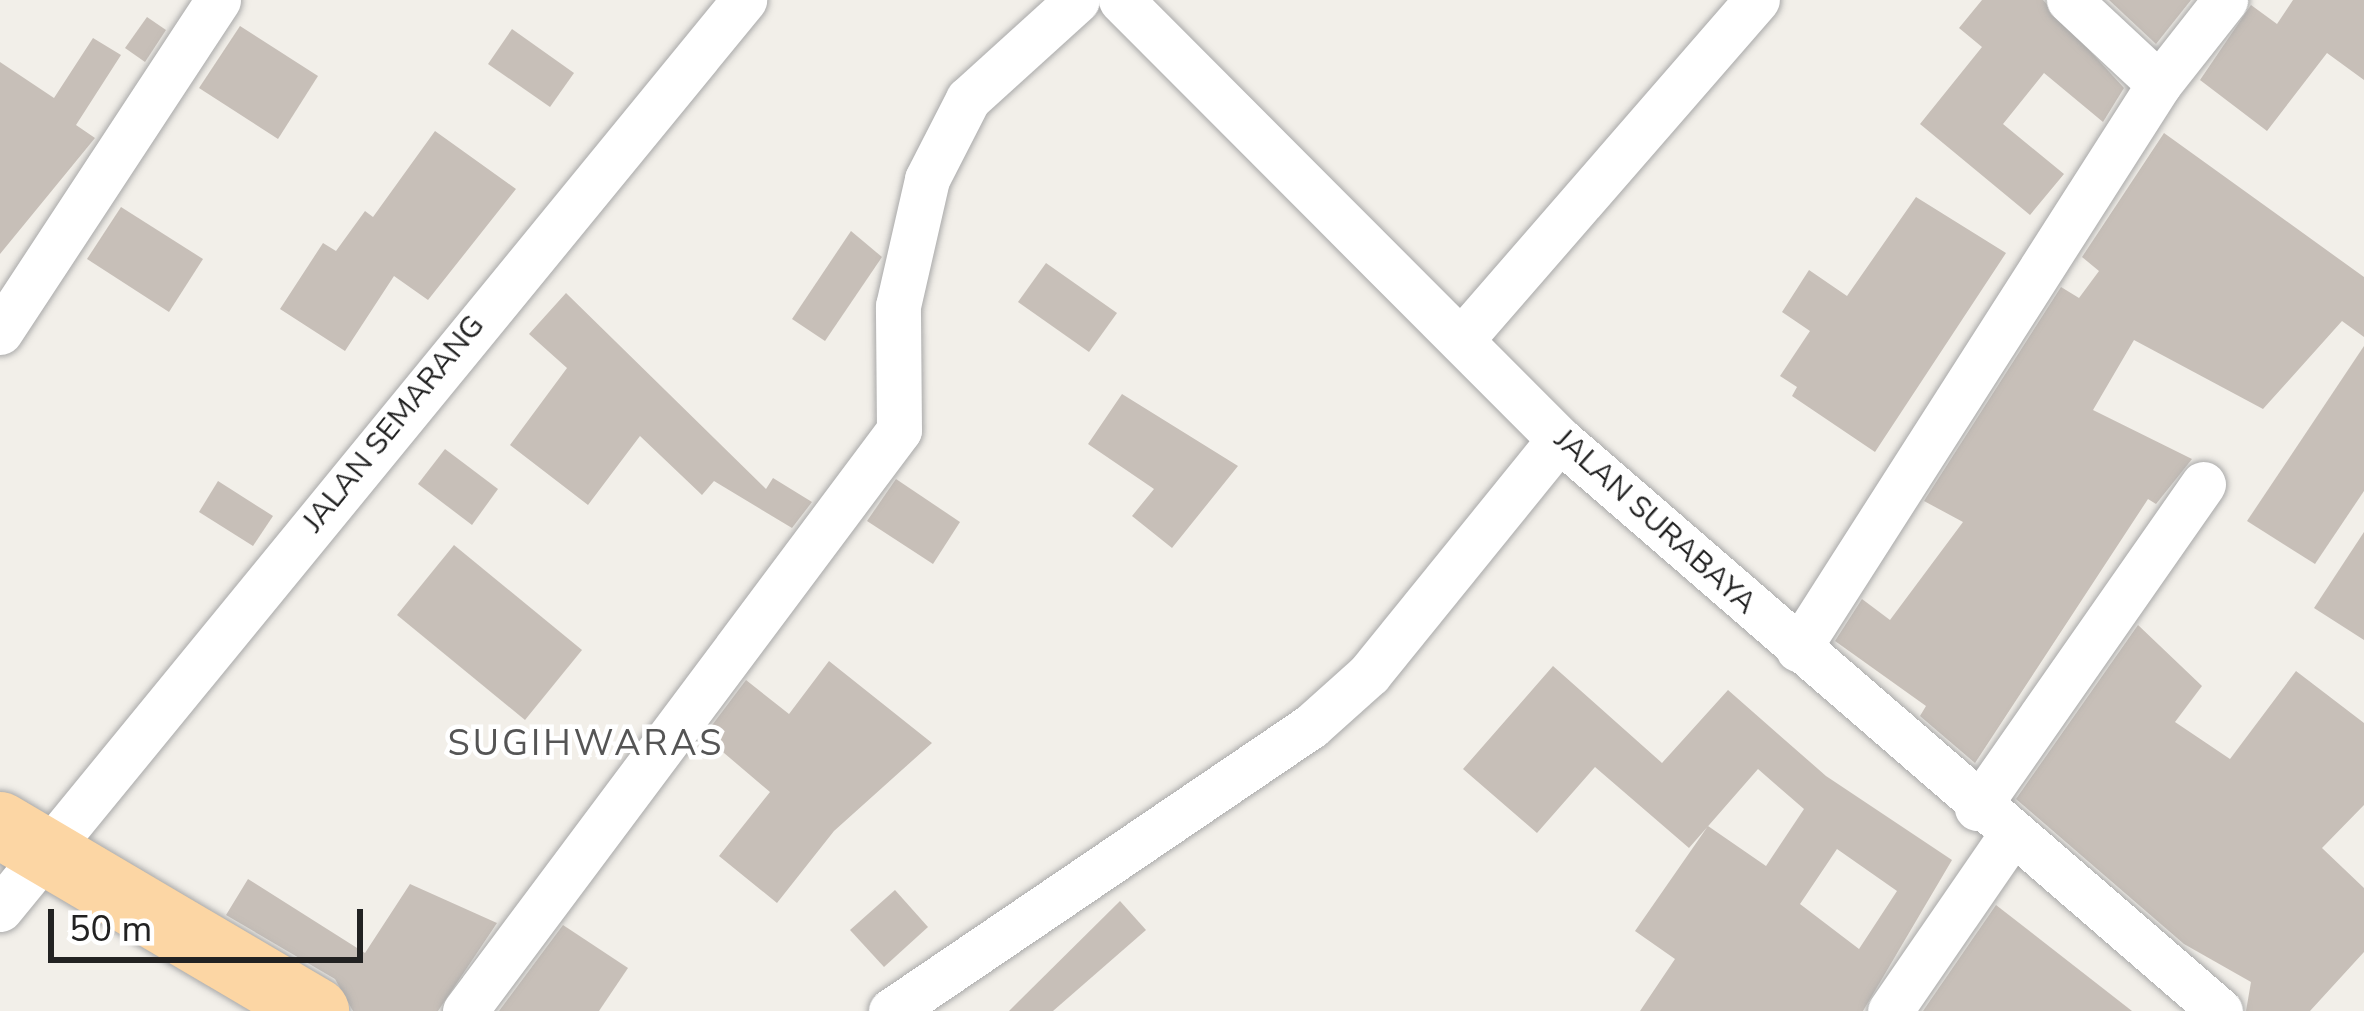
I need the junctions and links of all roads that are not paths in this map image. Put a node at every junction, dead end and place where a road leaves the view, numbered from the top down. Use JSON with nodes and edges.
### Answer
{"nodes":[{"id":1,"x":218,"y":0,"type":"edge"},
{"id":2,"x":744,"y":0,"type":"edge"},
{"id":3,"x":1076,"y":0,"type":"edge"},
{"id":4,"x":1121,"y":0,"type":"edge"},
{"id":5,"x":1757,"y":0,"type":"edge"},
{"id":6,"x":2069,"y":0,"type":"edge"},
{"id":7,"x":2225,"y":0,"type":"edge"},
{"id":8,"x":2159,"y":84,"type":"junction"},
{"id":9,"x":0,"y":332,"type":"edge"},
{"id":10,"x":1461,"y":340,"type":"junction"},
{"id":11,"x":1559,"y":439,"type":"junction"},
{"id":12,"x":2204,"y":484,"type":"dead end"},
{"id":13,"x":1798,"y":649,"type":"junction"},
{"id":14,"x":1993,"y":823,"type":"junction"},
{"id":15,"x":25,"y":838,"type":"edge"},
{"id":16,"x":0,"y":909,"type":"edge"},
{"id":17,"x":316,"y":1011,"type":"edge"},
{"id":18,"x":465,"y":1011,"type":"edge"},
{"id":19,"x":891,"y":1011,"type":"edge"},
{"id":20,"x":1890,"y":1011,"type":"edge"},
{"id":21,"x":2220,"y":1011,"type":"edge"}],
"edges":[{"from":1,"to":9,"type":"street"},
{"from":2,"to":15,"type":"street","name":"JALAN SEMARANG"},
{"from":3,"to":18,"type":"street"},
{"from":4,"to":10,"type":"street","name":"JALAN SURABAYA"},
{"from":5,"to":10,"type":"street"},
{"from":6,"to":8,"type":"street"},
{"from":7,"to":8,"type":"street"},
{"from":8,"to":13,"type":"street"},
{"from":10,"to":11,"type":"street","name":"JALAN SURABAYA"},
{"from":11,"to":13,"type":"street","name":"JALAN SURABAYA"},
{"from":11,"to":19,"type":"street"},
{"from":12,"to":14,"type":"street"},
{"from":13,"to":14,"type":"street","name":"JALAN SURABAYA"},
{"from":14,"to":20,"type":"street"},
{"from":14,"to":21,"type":"street","name":"JALAN SURABAYA"},
{"from":15,"to":16,"type":"street","name":"JALAN SEMARANG"},
{"from":15,"to":17,"type":"main road"}]}
